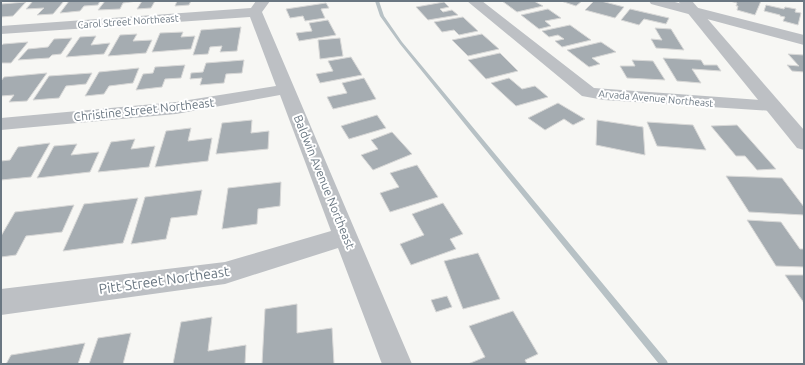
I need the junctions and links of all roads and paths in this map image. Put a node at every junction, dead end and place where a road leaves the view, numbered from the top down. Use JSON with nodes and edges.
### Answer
{"nodes":[{"id":1,"x":474,"y":1,"type":"edge"},
{"id":2,"x":656,"y":1,"type":"edge"},
{"id":3,"x":689,"y":5,"type":"edge"},
{"id":4,"x":259,"y":7,"type":"edge"},
{"id":5,"x":1,"y":30,"type":"edge"},
{"id":6,"x":804,"y":40,"type":"edge"},
{"id":7,"x":286,"y":89,"type":"junction"},
{"id":8,"x":772,"y":106,"type":"junction"},
{"id":9,"x":1,"y":124,"type":"edge"},
{"id":10,"x":804,"y":143,"type":"edge"},
{"id":11,"x":346,"y":236,"type":"junction"},
{"id":12,"x":1,"y":302,"type":"edge"},
{"id":13,"x":397,"y":364,"type":"edge"}],
"edges":[{"from":1,"to":8,"type":"street","name":"Arvada Avenue Northeast"},
{"from":2,"to":3,"type":"street"},
{"from":3,"to":6,"type":"street"},
{"from":3,"to":8,"type":"street"},
{"from":4,"to":5,"type":"street","name":"Carol Street Northeast"},
{"from":4,"to":7,"type":"street","name":"Baldwin Avenue Northeast"},
{"from":7,"to":9,"type":"street","name":"Christine Street Northeast"},
{"from":7,"to":11,"type":"street","name":"Baldwin Avenue Northeast"},
{"from":8,"to":10,"type":"street"},
{"from":11,"to":12,"type":"street","name":"Pitt Street Northeast"},
{"from":11,"to":13,"type":"street","name":"Baldwin Avenue Northeast"}]}
